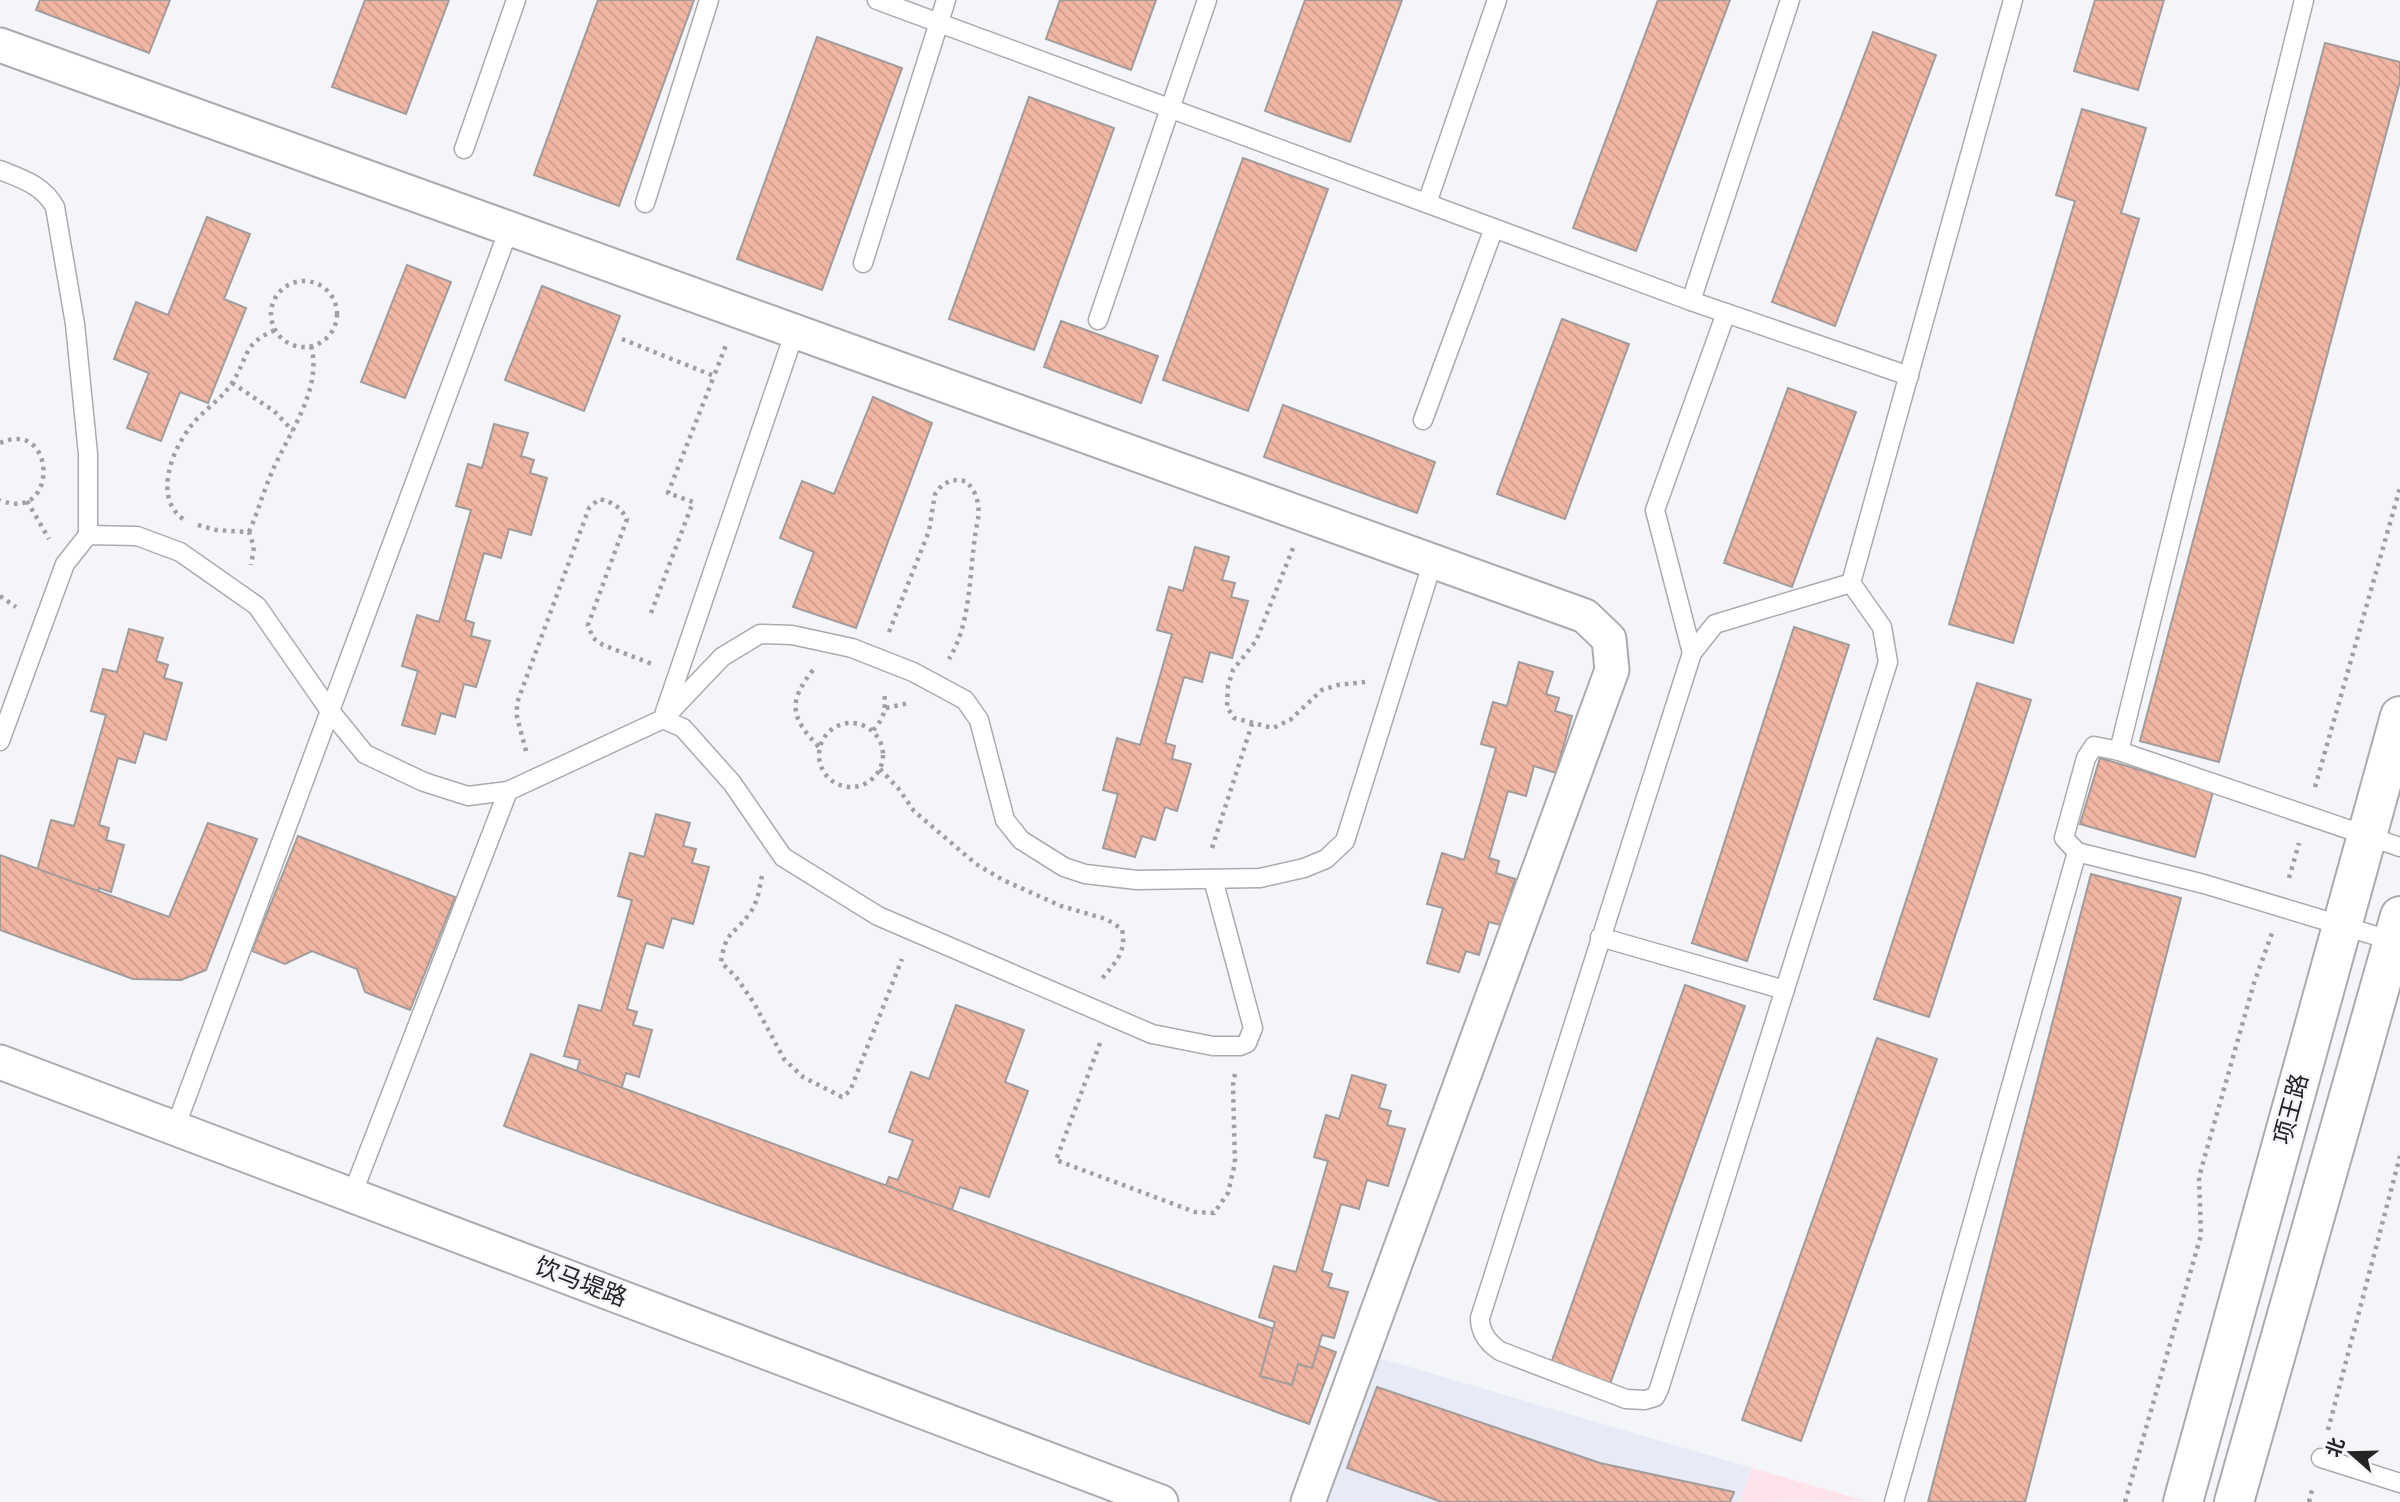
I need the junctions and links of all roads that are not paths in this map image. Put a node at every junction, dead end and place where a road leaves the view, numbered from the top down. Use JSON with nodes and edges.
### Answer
{"nodes":[{"id":1,"x":516,"y":0,"type":"edge"},
{"id":2,"x":709,"y":0,"type":"edge"},
{"id":3,"x":877,"y":0,"type":"edge"},
{"id":4,"x":946,"y":0,"type":"edge"},
{"id":5,"x":1207,"y":0,"type":"edge"},
{"id":6,"x":1497,"y":0,"type":"edge"},
{"id":7,"x":1790,"y":0,"type":"edge"},
{"id":8,"x":2013,"y":0,"type":"edge"},
{"id":9,"x":2304,"y":0,"type":"edge"},
{"id":10,"x":939,"y":23,"type":"junction"},
{"id":11,"x":0,"y":45,"type":"edge"},
{"id":12,"x":1170,"y":108,"type":"junction"},
{"id":13,"x":464,"y":149,"type":"dead end"},
{"id":14,"x":0,"y":170,"type":"edge"},
{"id":15,"x":645,"y":202,"type":"dead end"},
{"id":16,"x":1427,"y":203,"type":"junction"},
{"id":17,"x":1494,"y":228,"type":"junction"},
{"id":18,"x":509,"y":229,"type":"junction"},
{"id":19,"x":863,"y":263,"type":"dead end"},
{"id":20,"x":1691,"y":301,"type":"junction"},
{"id":21,"x":1726,"y":313,"type":"junction"},
{"id":22,"x":1098,"y":320,"type":"dead end"},
{"id":23,"x":796,"y":331,"type":"junction"},
{"id":24,"x":1909,"y":376,"type":"junction"},
{"id":25,"x":1423,"y":419,"type":"dead end"},
{"id":26,"x":88,"y":535,"type":"junction"},
{"id":27,"x":1433,"y":561,"type":"junction"},
{"id":28,"x":1851,"y":583,"type":"junction"},
{"id":29,"x":1692,"y":653,"type":"junction"},
{"id":30,"x":330,"y":711,"type":"junction"},
{"id":31,"x":2400,"y":716,"type":"edge"},
{"id":32,"x":663,"y":719,"type":"junction"},
{"id":33,"x":0,"y":741,"type":"edge"},
{"id":34,"x":2119,"y":751,"type":"junction"},
{"id":35,"x":508,"y":791,"type":"junction"},
{"id":36,"x":2384,"y":841,"type":"edge"},
{"id":37,"x":2077,"y":852,"type":"junction"},
{"id":38,"x":1208,"y":879,"type":"junction"},
{"id":39,"x":2342,"y":926,"type":"junction"},
{"id":40,"x":2396,"y":929,"type":"edge"},
{"id":41,"x":1600,"y":937,"type":"junction"},
{"id":42,"x":1785,"y":990,"type":"junction"},
{"id":43,"x":0,"y":1062,"type":"edge"},
{"id":44,"x":175,"y":1128,"type":"junction"},
{"id":45,"x":352,"y":1195,"type":"junction"},
{"id":46,"x":2321,"y":1458,"type":"road end"},
{"id":47,"x":2400,"y":1483,"type":"edge"},
{"id":48,"x":1161,"y":1502,"type":"edge"},
{"id":49,"x":1308,"y":1502,"type":"edge"},
{"id":50,"x":1894,"y":1502,"type":"edge"},
{"id":51,"x":2183,"y":1502,"type":"edge"},
{"id":52,"x":2234,"y":1502,"type":"edge"}],
"edges":[{"from":1,"to":13,"type":"lane"},
{"from":2,"to":15,"type":"lane"},
{"from":3,"to":10,"type":"lane"},
{"from":4,"to":10,"type":"lane"},
{"from":5,"to":12,"type":"lane"},
{"from":6,"to":16,"type":"lane"},
{"from":7,"to":20,"type":"lane"},
{"from":8,"to":24,"type":"lane"},
{"from":9,"to":34,"type":"lane"},
{"from":10,"to":12,"type":"lane"},
{"from":10,"to":19,"type":"lane"},
{"from":11,"to":18,"type":"street"},
{"from":12,"to":16,"type":"lane"},
{"from":12,"to":22,"type":"lane"},
{"from":14,"to":26,"type":"lane"},
{"from":16,"to":17,"type":"lane"},
{"from":17,"to":20,"type":"lane"},
{"from":17,"to":25,"type":"lane"},
{"from":18,"to":23,"type":"street"},
{"from":18,"to":30,"type":"lane"},
{"from":20,"to":21,"type":"lane"},
{"from":21,"to":24,"type":"lane"},
{"from":21,"to":29,"type":"lane"},
{"from":23,"to":27,"type":"street"},
{"from":23,"to":32,"type":"lane"},
{"from":24,"to":28,"type":"lane"},
{"from":26,"to":30,"type":"lane"},
{"from":26,"to":33,"type":"lane"},
{"from":27,"to":38,"type":"lane"},
{"from":27,"to":49,"type":"street"},
{"from":28,"to":29,"type":"lane"},
{"from":28,"to":42,"type":"lane"},
{"from":29,"to":41,"type":"lane"},
{"from":30,"to":35,"type":"lane"},
{"from":30,"to":44,"type":"lane"},
{"from":31,"to":36,"type":"main road","name":"项王路"},
{"from":32,"to":35,"type":"lane"},
{"from":32,"to":38,"type":"lane"},
{"from":32,"to":38,"type":"lane"},
{"from":34,"to":36,"type":"lane"},
{"from":34,"to":37,"type":"lane"},
{"from":35,"to":45,"type":"lane"},
{"from":36,"to":39,"type":"main road","name":"项王路"},
{"from":37,"to":39,"type":"lane"},
{"from":37,"to":50,"type":"lane"},
{"from":39,"to":40,"type":"lane"},
{"from":39,"to":51,"type":"main road","name":"项王路"},
{"from":40,"to":52,"type":"main road"},
{"from":41,"to":42,"type":"lane"},
{"from":41,"to":42,"type":"lane"},
{"from":43,"to":44,"type":"street","name":"饮马堤路"},
{"from":44,"to":45,"type":"street","name":"饮马堤路"},
{"from":45,"to":48,"type":"street","name":"饮马堤路"},
{"from":46,"to":47,"type":"lane"}]}
